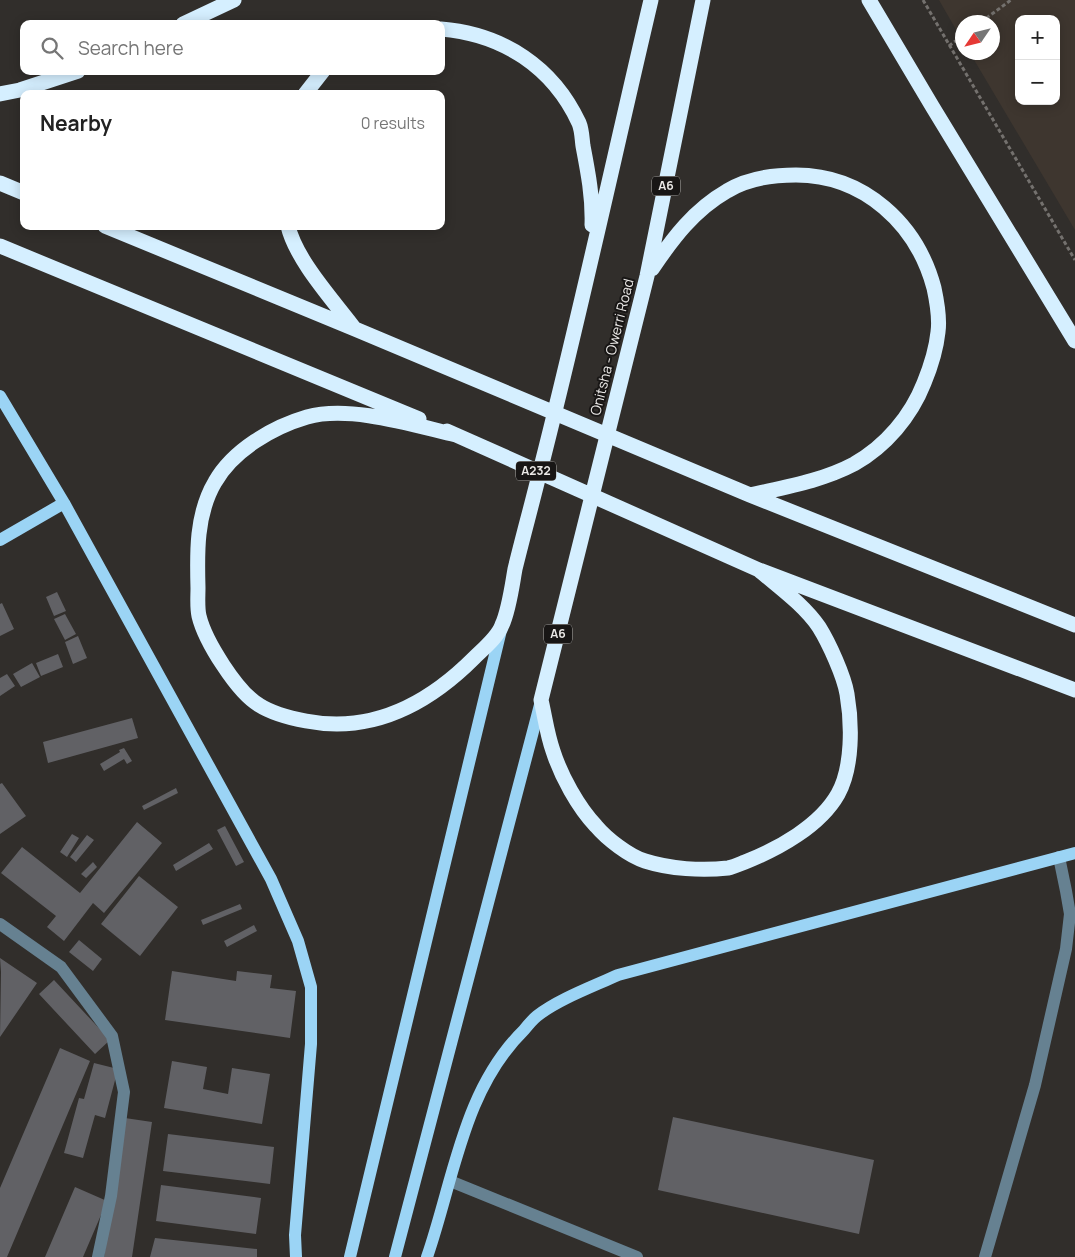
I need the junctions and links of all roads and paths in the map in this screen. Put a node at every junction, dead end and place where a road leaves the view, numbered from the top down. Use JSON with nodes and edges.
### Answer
{"nodes":[{"id":1,"x":234,"y":0,"type":"edge"},
{"id":2,"x":651,"y":0,"type":"edge"},
{"id":3,"x":703,"y":0,"type":"edge"},
{"id":4,"x":869,"y":0,"type":"edge"},
{"id":5,"x":923,"y":0,"type":"edge"},
{"id":6,"x":1011,"y":0,"type":"edge"},
{"id":7,"x":990,"y":15,"type":"edge"},
{"id":8,"x":191,"y":20,"type":"edge"},
{"id":9,"x":445,"y":29,"type":"edge"},
{"id":10,"x":955,"y":41,"type":"edge"},
{"id":11,"x":949,"y":46,"type":"junction"},
{"id":12,"x":66,"y":75,"type":"edge"},
{"id":13,"x":320,"y":75,"type":"edge"},
{"id":14,"x":20,"y":90,"type":"edge"},
{"id":15,"x":20,"y":90,"type":"edge"},
{"id":16,"x":308,"y":90,"type":"edge"},
{"id":17,"x":0,"y":94,"type":"edge"},
{"id":18,"x":0,"y":183,"type":"edge"},
{"id":19,"x":20,"y":191,"type":"edge"},
{"id":20,"x":115,"y":230,"type":"edge"},
{"id":21,"x":289,"y":230,"type":"edge"},
{"id":22,"x":0,"y":246,"type":"edge"},
{"id":23,"x":591,"y":256,"type":"junction"},
{"id":24,"x":1075,"y":260,"type":"edge"},
{"id":25,"x":647,"y":276,"type":"junction"},
{"id":26,"x":355,"y":329,"type":"junction"},
{"id":27,"x":1075,"y":341,"type":"edge"},
{"id":28,"x":0,"y":396,"type":"edge"},
{"id":29,"x":456,"y":435,"type":"junction"},
{"id":30,"x":750,"y":495,"type":"junction"},
{"id":31,"x":64,"y":503,"type":"junction"},
{"id":32,"x":0,"y":540,"type":"edge"},
{"id":33,"x":759,"y":570,"type":"junction"},
{"id":34,"x":1075,"y":625,"type":"edge"},
{"id":35,"x":502,"y":628,"type":"junction"},
{"id":36,"x":1075,"y":690,"type":"edge"},
{"id":37,"x":541,"y":700,"type":"junction"},
{"id":38,"x":1075,"y":853,"type":"edge"},
{"id":39,"x":1059,"y":857,"type":"junction"},
{"id":40,"x":0,"y":924,"type":"edge"},
{"id":41,"x":1070,"y":951,"type":"edge"},
{"id":42,"x":450,"y":1181,"type":"junction"},
{"id":43,"x":98,"y":1257,"type":"edge"},
{"id":44,"x":296,"y":1257,"type":"edge"},
{"id":45,"x":350,"y":1257,"type":"edge"},
{"id":46,"x":395,"y":1257,"type":"edge"},
{"id":47,"x":427,"y":1257,"type":"edge"},
{"id":48,"x":637,"y":1257,"type":"edge"},
{"id":49,"x":985,"y":1257,"type":"edge"}],
"edges":[{"from":1,"to":8,"type":"highway"},
{"from":2,"to":23,"type":"highway"},
{"from":3,"to":25,"type":"highway","name":"Onitsha - Owerri Road","number":"A6"},
{"from":4,"to":27,"type":"highway"},
{"from":5,"to":11,"type":"path"},
{"from":6,"to":7,"type":"path"},
{"from":9,"to":23,"type":"highway"},
{"from":10,"to":11,"type":"path"},
{"from":11,"to":24,"type":"path"},
{"from":12,"to":14,"type":"highway"},
{"from":13,"to":16,"type":"highway"},
{"from":15,"to":17,"type":"highway"},
{"from":18,"to":19,"type":"highway"},
{"from":20,"to":26,"type":"highway"},
{"from":21,"to":26,"type":"highway"},
{"from":22,"to":29,"type":"highway","number":"A232"},
{"from":23,"to":35,"type":"highway"},
{"from":25,"to":30,"type":"highway"},
{"from":25,"to":37,"type":"highway","name":"Onitsha - Owerri Road","number":"A6"},
{"from":26,"to":30,"type":"highway"},
{"from":28,"to":31,"type":"main road"},
{"from":29,"to":33,"type":"highway","number":"A232"},
{"from":29,"to":35,"type":"highway"},
{"from":30,"to":34,"type":"highway"},
{"from":31,"to":32,"type":"main road"},
{"from":31,"to":44,"type":"main road"},
{"from":33,"to":36,"type":"highway","number":"A232"},
{"from":33,"to":37,"type":"highway"},
{"from":35,"to":45,"type":"main road"},
{"from":37,"to":46,"type":"main road"},
{"from":38,"to":39,"type":"main road"},
{"from":39,"to":41,"type":"street"},
{"from":39,"to":42,"type":"main road"},
{"from":40,"to":43,"type":"street"},
{"from":41,"to":49,"type":"street"},
{"from":42,"to":47,"type":"main road"},
{"from":42,"to":48,"type":"street"}]}
